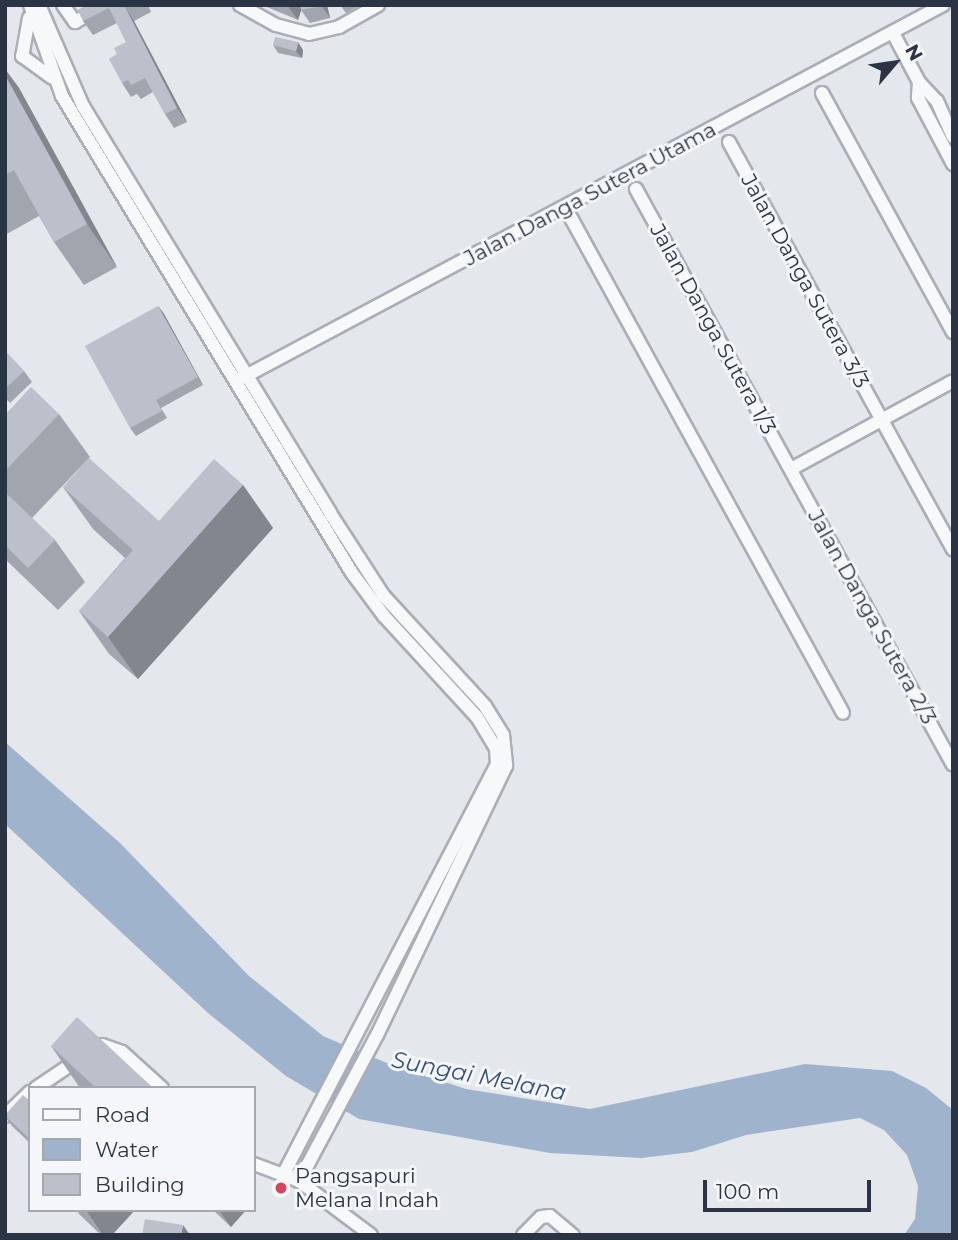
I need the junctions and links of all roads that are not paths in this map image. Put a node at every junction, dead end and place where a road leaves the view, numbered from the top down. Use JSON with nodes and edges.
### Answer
{"nodes":[{"id":1,"x":63,"y":5,"type":"edge"},
{"id":2,"x":104,"y":5,"type":"edge"},
{"id":3,"x":240,"y":5,"type":"edge"},
{"id":4,"x":378,"y":5,"type":"edge"},
{"id":5,"x":943,"y":5,"type":"edge"},
{"id":6,"x":33,"y":6,"type":"edge"},
{"id":7,"x":893,"y":33,"type":"junction"},
{"id":8,"x":54,"y":38,"type":"junction"},
{"id":9,"x":42,"y":45,"type":"junction"},
{"id":10,"x":55,"y":81,"type":"junction"},
{"id":11,"x":919,"y":82,"type":"junction"},
{"id":12,"x":822,"y":93,"type":"dead end"},
{"id":13,"x":953,"y":137,"type":"edge"},
{"id":14,"x":729,"y":142,"type":"dead end"},
{"id":15,"x":953,"y":164,"type":"edge"},
{"id":16,"x":636,"y":189,"type":"dead end"},
{"id":17,"x":565,"y":207,"type":"junction"},
{"id":18,"x":174,"y":266,"type":"junction"},
{"id":19,"x":953,"y":332,"type":"edge"},
{"id":20,"x":241,"y":378,"type":"junction"},
{"id":21,"x":953,"y":381,"type":"edge"},
{"id":22,"x":881,"y":421,"type":"junction"},
{"id":23,"x":791,"y":469,"type":"junction"},
{"id":24,"x":953,"y":549,"type":"edge"},
{"id":25,"x":843,"y":713,"type":"dead end"},
{"id":26,"x":953,"y":765,"type":"edge"},
{"id":27,"x":39,"y":1086,"type":"edge"},
{"id":28,"x":160,"y":1086,"type":"edge"},
{"id":29,"x":28,"y":1095,"type":"edge"},
{"id":30,"x":5,"y":1116,"type":"edge"},
{"id":31,"x":256,"y":1165,"type":"edge"},
{"id":32,"x":285,"y":1174,"type":"junction"},
{"id":33,"x":299,"y":1181,"type":"junction"},
{"id":34,"x":371,"y":1235,"type":"edge"},
{"id":35,"x":523,"y":1235,"type":"edge"},
{"id":36,"x":573,"y":1235,"type":"edge"}],
"edges":[{"from":1,"to":2,"type":"street"},
{"from":3,"to":4,"type":"street"},
{"from":5,"to":7,"type":"street","name":"Jalan Danga Sutera Utama"},
{"from":6,"to":8,"type":"street"},
{"from":6,"to":9,"type":"street"},
{"from":6,"to":10,"type":"street"},
{"from":7,"to":11,"type":"street"},
{"from":7,"to":17,"type":"street","name":"Jalan Danga Sutera Utama"},
{"from":8,"to":9,"type":"street"},
{"from":8,"to":18,"type":"street"},
{"from":9,"to":10,"type":"street"},
{"from":10,"to":18,"type":"street"},
{"from":11,"to":13,"type":"street"},
{"from":11,"to":15,"type":"street"},
{"from":12,"to":19,"type":"street"},
{"from":14,"to":22,"type":"street","name":"Jalan Danga Sutera 3/3"},
{"from":16,"to":23,"type":"street","name":"Jalan Danga Sutera 1/3"},
{"from":17,"to":20,"type":"street","name":"Jalan Danga Sutera Utama"},
{"from":17,"to":25,"type":"street"},
{"from":18,"to":20,"type":"street"},
{"from":20,"to":32,"type":"street"},
{"from":20,"to":33,"type":"street"},
{"from":21,"to":22,"type":"street"},
{"from":22,"to":23,"type":"street"},
{"from":22,"to":24,"type":"street","name":"Jalan Danga Sutera 3/3"},
{"from":23,"to":26,"type":"street","name":"Jalan Danga Sutera 2/3"},
{"from":27,"to":28,"type":"street"},
{"from":29,"to":30,"type":"street"},
{"from":31,"to":32,"type":"street"},
{"from":32,"to":33,"type":"street"},
{"from":33,"to":34,"type":"street"},
{"from":35,"to":36,"type":"street"}]}
